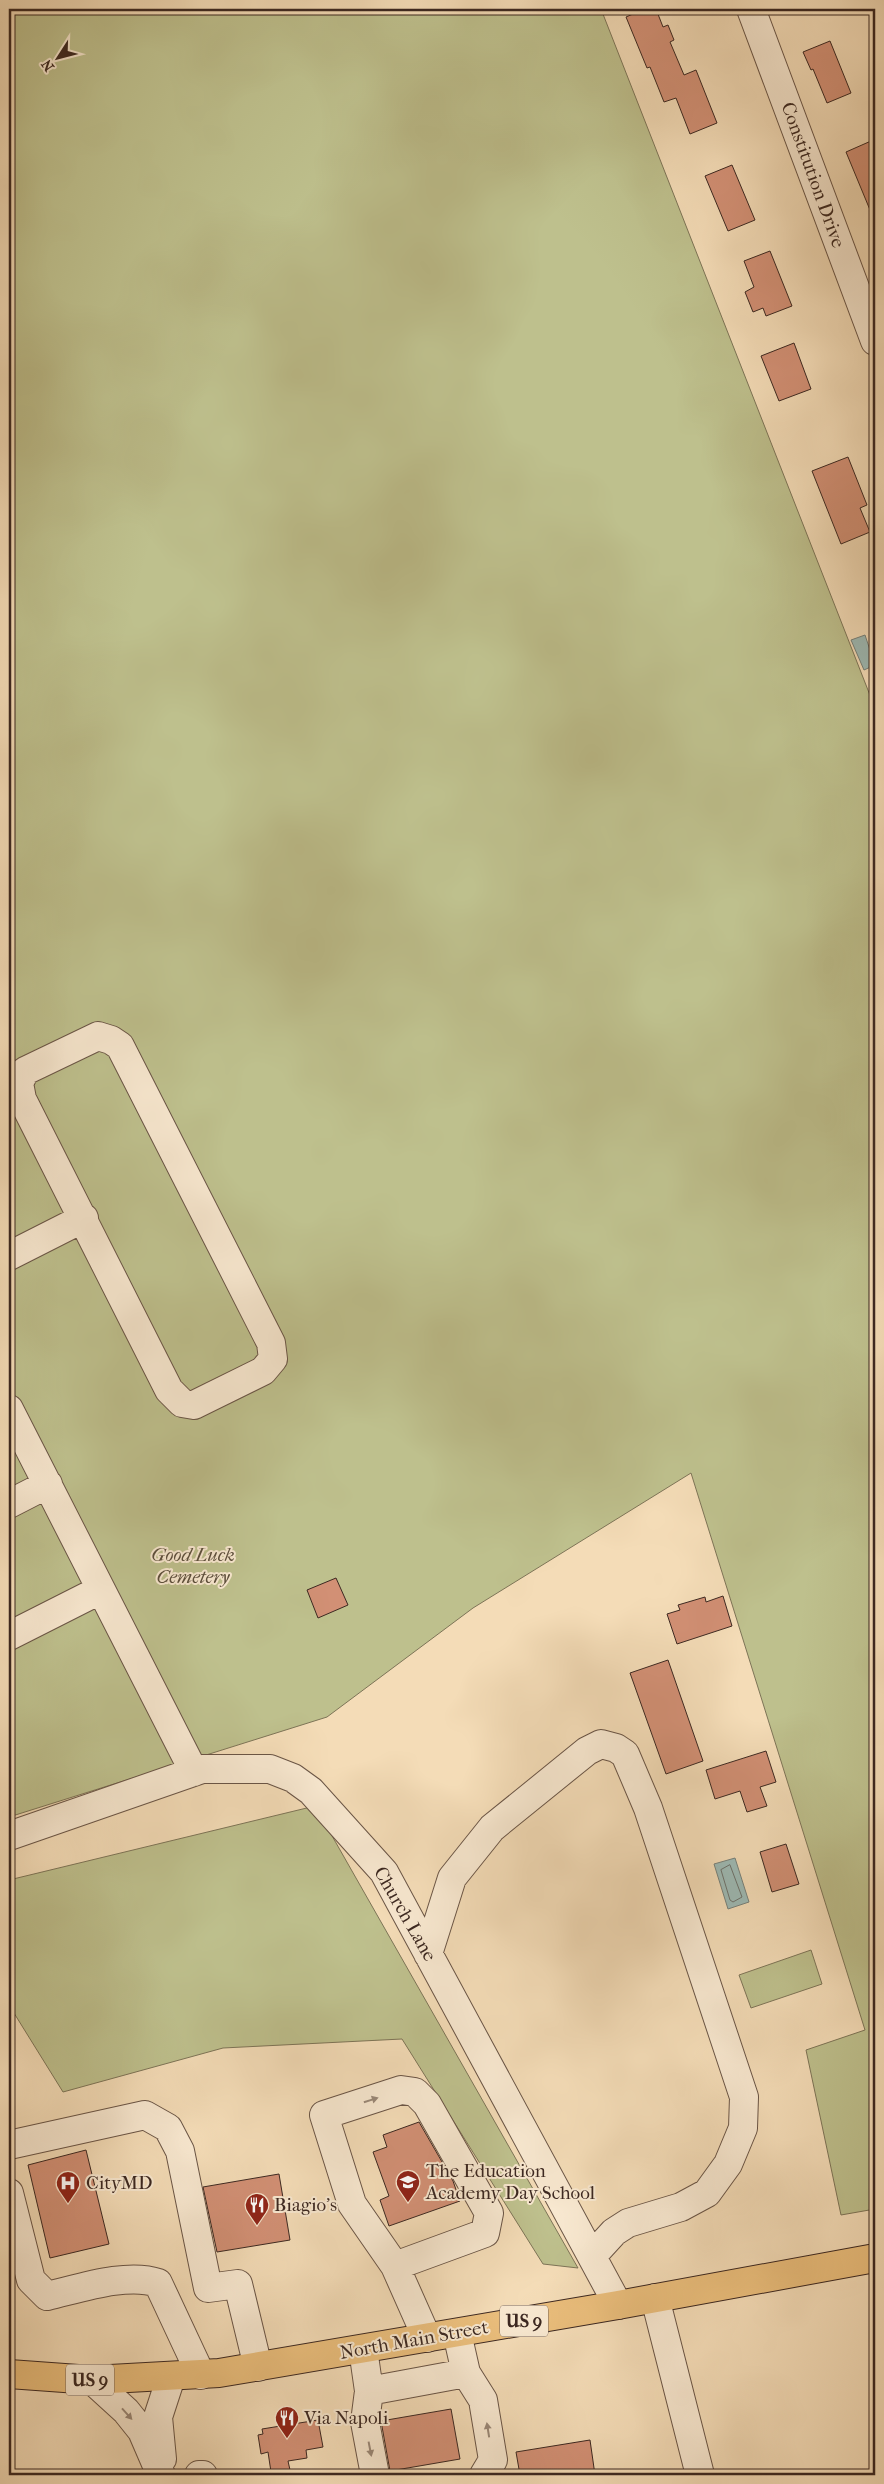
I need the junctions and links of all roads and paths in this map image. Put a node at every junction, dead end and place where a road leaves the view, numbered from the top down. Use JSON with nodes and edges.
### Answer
{"nodes":[{"id":1,"x":751,"y":9,"type":"edge"},
{"id":2,"x":875,"y":341,"type":"edge"},
{"id":3,"x":84,"y":1218,"type":"junction"},
{"id":4,"x":9,"y":1256,"type":"edge"},
{"id":5,"x":9,"y":1409,"type":"edge"},
{"id":6,"x":48,"y":1484,"type":"junction"},
{"id":7,"x":9,"y":1504,"type":"edge"},
{"id":8,"x":100,"y":1590,"type":"junction"},
{"id":9,"x":9,"y":1636,"type":"edge"},
{"id":10,"x":194,"y":1772,"type":"junction"},
{"id":11,"x":9,"y":1836,"type":"edge"},
{"id":12,"x":428,"y":1954,"type":"junction"},
{"id":13,"x":9,"y":2145,"type":"edge"},
{"id":14,"x":9,"y":2193,"type":"edge"},
{"id":15,"x":592,"y":2256,"type":"junction"},
{"id":16,"x":875,"y":2258,"type":"edge"},
{"id":17,"x":395,"y":2266,"type":"junction"},
{"id":18,"x":654,"y":2298,"type":"junction"},
{"id":19,"x":618,"y":2305,"type":"junction"},
{"id":20,"x":458,"y":2333,"type":"junction"},
{"id":21,"x":427,"y":2338,"type":"junction"},
{"id":22,"x":363,"y":2349,"type":"junction"},
{"id":23,"x":258,"y":2367,"type":"junction"},
{"id":24,"x":466,"y":2373,"type":"junction"},
{"id":25,"x":9,"y":2374,"type":"edge"},
{"id":26,"x":201,"y":2375,"type":"junction"},
{"id":27,"x":171,"y":2377,"type":"junction"},
{"id":28,"x":92,"y":2380,"type":"junction"},
{"id":29,"x":369,"y":2391,"type":"junction"},
{"id":30,"x":163,"y":2475,"type":"edge"},
{"id":31,"x":199,"y":2475,"type":"edge"},
{"id":32,"x":203,"y":2475,"type":"edge"},
{"id":33,"x":375,"y":2475,"type":"edge"},
{"id":34,"x":484,"y":2475,"type":"edge"},
{"id":35,"x":700,"y":2475,"type":"edge"}],
"edges":[{"from":1,"to":2,"type":"street","name":"Constitution Drive"},
{"from":3,"to":3,"type":"street"},
{"from":3,"to":4,"type":"street"},
{"from":5,"to":6,"type":"street"},
{"from":6,"to":7,"type":"street"},
{"from":6,"to":8,"type":"street"},
{"from":8,"to":9,"type":"street"},
{"from":8,"to":10,"type":"street"},
{"from":10,"to":11,"type":"street","name":"Church Lane"},
{"from":10,"to":12,"type":"street","name":"Church Lane"},
{"from":12,"to":15,"type":"street","name":"Church Lane"},
{"from":12,"to":15,"type":"street"},
{"from":13,"to":23,"type":"street"},
{"from":14,"to":26,"type":"street"},
{"from":15,"to":19,"type":"street","name":"Church Lane"},
{"from":16,"to":18,"type":"highway","name":"North Main Street","number":"US 9"},
{"from":17,"to":17,"type":"street","one_way":true},
{"from":17,"to":21,"type":"street"},
{"from":18,"to":19,"type":"highway","name":"North Main Street","number":"US 9"},
{"from":18,"to":35,"type":"street"},
{"from":19,"to":20,"type":"highway","name":"North Main Street","number":"US 9"},
{"from":20,"to":21,"type":"highway","name":"North Main Street","number":"US 9"},
{"from":20,"to":24,"type":"street"},
{"from":21,"to":22,"type":"highway","name":"North Main Street","number":"US 9"},
{"from":22,"to":23,"type":"highway","name":"North Main Street","number":"US 9"},
{"from":22,"to":29,"type":"street"},
{"from":23,"to":26,"type":"highway","name":"North Main Street","number":"US 9"},
{"from":24,"to":29,"type":"street"},
{"from":34,"to":24,"type":"street","one_way":true},
{"from":25,"to":28,"type":"highway","name":"North Main Street","number":"US 9"},
{"from":26,"to":27,"type":"highway","name":"North Main Street","number":"US 9"},
{"from":27,"to":28,"type":"highway","name":"North Main Street","number":"US 9"},
{"from":27,"to":30,"type":"street"},
{"from":28,"to":30,"type":"street","one_way":true},
{"from":29,"to":33,"type":"street","one_way":true},
{"from":31,"to":32,"type":"street"}]}
